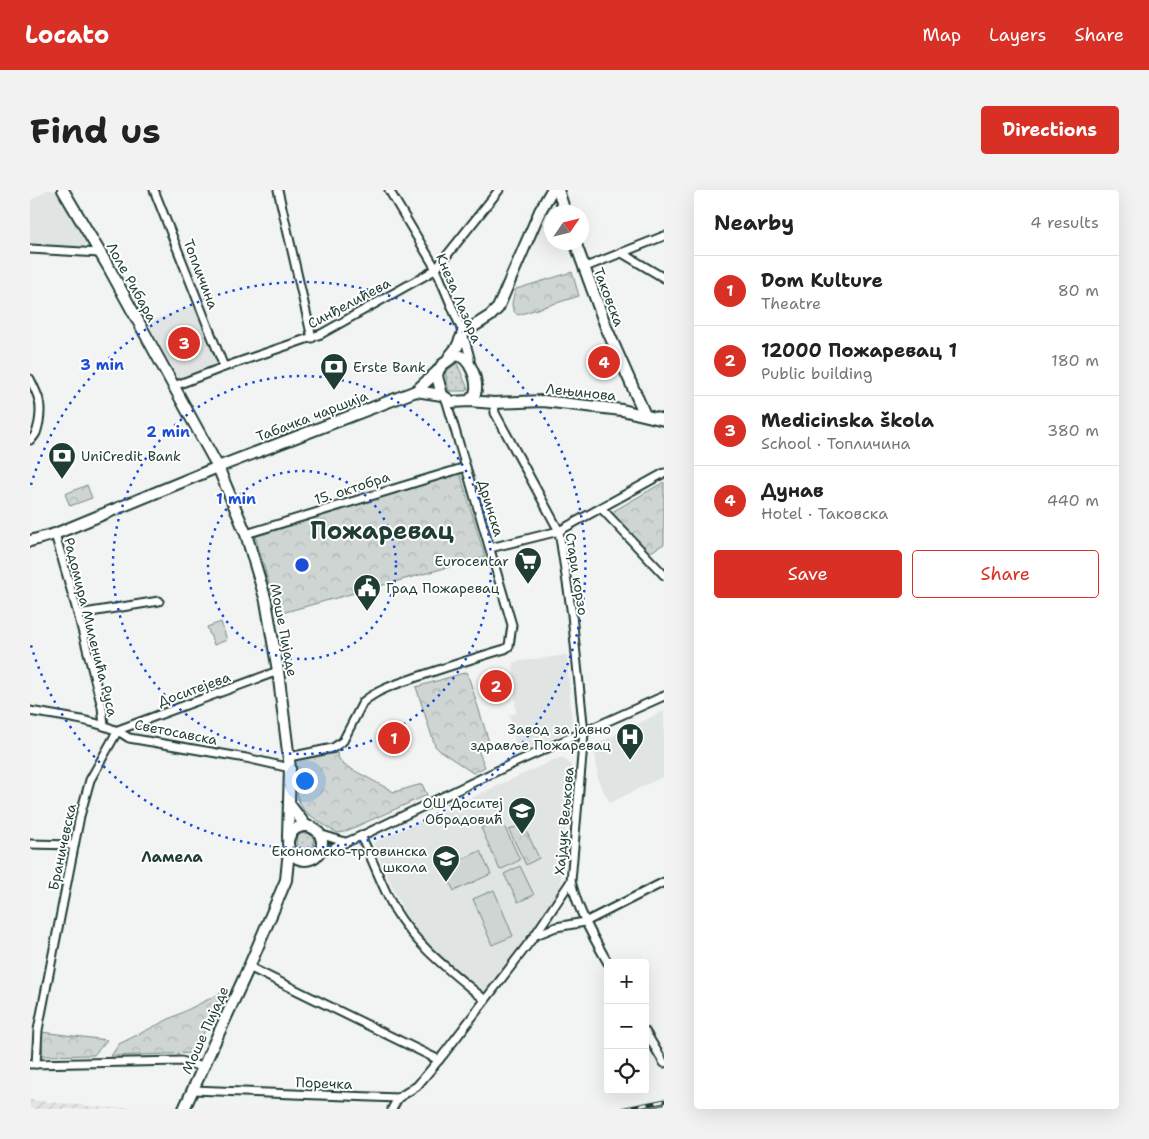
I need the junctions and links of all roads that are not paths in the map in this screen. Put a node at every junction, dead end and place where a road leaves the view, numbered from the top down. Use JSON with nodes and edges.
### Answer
{"nodes":[{"id":1,"x":63,"y":190,"type":"edge"},
{"id":2,"x":154,"y":190,"type":"edge"},
{"id":3,"x":278,"y":190,"type":"edge"},
{"id":4,"x":390,"y":190,"type":"edge"},
{"id":5,"x":499,"y":190,"type":"edge"},
{"id":6,"x":552,"y":190,"type":"edge"},
{"id":7,"x":558,"y":190,"type":"edge"},
{"id":8,"x":563,"y":205,"type":"edge"},
{"id":9,"x":664,"y":236,"type":"edge"},
{"id":10,"x":30,"y":249,"type":"edge"},
{"id":11,"x":577,"y":250,"type":"edge"},
{"id":12,"x":100,"y":253,"type":"junction"},
{"id":13,"x":622,"y":253,"type":"junction"},
{"id":14,"x":583,"y":268,"type":"junction"},
{"id":15,"x":436,"y":269,"type":"junction"},
{"id":16,"x":664,"y":278,"type":"edge"},
{"id":17,"x":463,"y":333,"type":"junction"},
{"id":18,"x":312,"y":338,"type":"junction"},
{"id":19,"x":448,"y":359,"type":"junction"},
{"id":20,"x":470,"y":365,"type":"junction"},
{"id":21,"x":224,"y":367,"type":"junction"},
{"id":22,"x":438,"y":371,"type":"junction"},
{"id":23,"x":30,"y":379,"type":"edge"},
{"id":24,"x":476,"y":385,"type":"junction"},
{"id":25,"x":174,"y":386,"type":"junction"},
{"id":26,"x":416,"y":391,"type":"junction"},
{"id":27,"x":444,"y":397,"type":"junction"},
{"id":28,"x":468,"y":401,"type":"junction"},
{"id":29,"x":494,"y":403,"type":"junction"},
{"id":30,"x":645,"y":414,"type":"junction"},
{"id":31,"x":664,"y":420,"type":"edge"},
{"id":32,"x":30,"y":440,"type":"edge"},
{"id":33,"x":218,"y":467,"type":"junction"},
{"id":34,"x":466,"y":467,"type":"junction"},
{"id":35,"x":664,"y":473,"type":"edge"},
{"id":36,"x":602,"y":509,"type":"junction"},
{"id":37,"x":559,"y":531,"type":"junction"},
{"id":38,"x":55,"y":534,"type":"junction"},
{"id":39,"x":246,"y":534,"type":"junction"},
{"id":40,"x":30,"y":541,"type":"edge"},
{"id":41,"x":490,"y":548,"type":"junction"},
{"id":42,"x":664,"y":575,"type":"edge"},
{"id":43,"x":158,"y":601,"type":"dead end"},
{"id":44,"x":78,"y":614,"type":"junction"},
{"id":45,"x":278,"y":671,"type":"junction"},
{"id":46,"x":664,"y":696,"type":"edge"},
{"id":47,"x":30,"y":711,"type":"edge"},
{"id":48,"x":104,"y":726,"type":"junction"},
{"id":49,"x":118,"y":730,"type":"junction"},
{"id":50,"x":584,"y":733,"type":"junction"},
{"id":51,"x":289,"y":757,"type":"junction"},
{"id":52,"x":290,"y":768,"type":"junction"},
{"id":53,"x":290,"y":805,"type":"junction"},
{"id":54,"x":306,"y":826,"type":"junction"},
{"id":55,"x":319,"y":834,"type":"junction"},
{"id":56,"x":361,"y":836,"type":"junction"},
{"id":57,"x":288,"y":837,"type":"junction"},
{"id":58,"x":346,"y":842,"type":"junction"},
{"id":59,"x":30,"y":844,"type":"edge"},
{"id":60,"x":74,"y":845,"type":"junction"},
{"id":61,"x":289,"y":850,"type":"junction"},
{"id":62,"x":312,"y":857,"type":"junction"},
{"id":63,"x":286,"y":880,"type":"junction"},
{"id":64,"x":571,"y":881,"type":"junction"},
{"id":65,"x":664,"y":882,"type":"edge"},
{"id":66,"x":585,"y":922,"type":"junction"},
{"id":67,"x":535,"y":935,"type":"junction"},
{"id":68,"x":606,"y":959,"type":"edge"},
{"id":69,"x":249,"y":967,"type":"junction"},
{"id":70,"x":485,"y":1000,"type":"junction"},
{"id":71,"x":649,"y":1038,"type":"edge"},
{"id":72,"x":439,"y":1060,"type":"junction"},
{"id":73,"x":664,"y":1063,"type":"edge"},
{"id":74,"x":33,"y":1064,"type":"edge"},
{"id":75,"x":203,"y":1067,"type":"junction"},
{"id":76,"x":193,"y":1090,"type":"junction"},
{"id":77,"x":398,"y":1098,"type":"junction"},
{"id":78,"x":184,"y":1109,"type":"edge"},
{"id":79,"x":392,"y":1109,"type":"edge"}],
"edges":[{"from":1,"to":12,"type":"street","name":"Лоле Рибара"},
{"from":2,"to":21,"type":"street","name":"Топличина"},
{"from":3,"to":18,"type":"street"},
{"from":4,"to":15,"type":"street","name":"Кнеза Лазара"},
{"from":5,"to":15,"type":"street","name":"Синђелићева"},
{"from":6,"to":17,"type":"street"},
{"from":7,"to":8,"type":"street"},
{"from":9,"to":13,"type":"street"},
{"from":10,"to":12,"type":"street"},
{"from":11,"to":14,"type":"street","name":"Таковска"},
{"from":12,"to":25,"type":"street","name":"Лоле Рибара"},
{"from":13,"to":14,"type":"street"},
{"from":13,"to":16,"type":"street"},
{"from":14,"to":30,"type":"street","name":"Таковска"},
{"from":15,"to":17,"type":"street","name":"Кнеза Лазара"},
{"from":15,"to":18,"type":"street","name":"Синђелићева"},
{"from":17,"to":19,"type":"street"},
{"from":17,"to":20,"type":"street","name":"Кнеза Лазара"},
{"from":18,"to":21,"type":"street","name":"Синђелићева"},
{"from":19,"to":20,"type":"street"},
{"from":19,"to":22,"type":"street"},
{"from":20,"to":24,"type":"street"},
{"from":21,"to":25,"type":"street","name":"Синђелићева"},
{"from":22,"to":26,"type":"street","name":"Табачка чаршија"},
{"from":22,"to":27,"type":"street"},
{"from":23,"to":32,"type":"street"},
{"from":24,"to":28,"type":"street"},
{"from":24,"to":29,"type":"street"},
{"from":25,"to":33,"type":"street","name":"Лоле Рибара"},
{"from":26,"to":27,"type":"street","name":"Табачка чаршија"},
{"from":26,"to":33,"type":"street","name":"Табачка чаршија"},
{"from":27,"to":28,"type":"street"},
{"from":27,"to":34,"type":"street","name":"Дринска"},
{"from":28,"to":29,"type":"street","name":"Лењинова"},
{"from":29,"to":30,"type":"street","name":"Лењинова"},
{"from":29,"to":37,"type":"street","name":"Стари корзо"},
{"from":30,"to":31,"type":"street","name":"Лењинова"},
{"from":33,"to":38,"type":"street","name":"Табачка чаршија"},
{"from":33,"to":39,"type":"street","name":"Моше Пијаде"},
{"from":34,"to":39,"type":"street","name":"15. октобра"},
{"from":34,"to":41,"type":"street","name":"Дринска"},
{"from":35,"to":36,"type":"street"},
{"from":36,"to":37,"type":"street"},
{"from":36,"to":42,"type":"street"},
{"from":37,"to":41,"type":"street"},
{"from":37,"to":50,"type":"street","name":"Стари корзо"},
{"from":38,"to":40,"type":"street","name":"Табачка чаршија"},
{"from":38,"to":44,"type":"street","name":"Радомира Миленића Руса"},
{"from":39,"to":45,"type":"street","name":"Моше Пијаде"},
{"from":41,"to":51,"type":"street","name":"Дринска"},
{"from":43,"to":44,"type":"street"},
{"from":44,"to":48,"type":"street","name":"Радомира Миленића Руса"},
{"from":45,"to":49,"type":"street","name":"Доситејева"},
{"from":45,"to":51,"type":"street","name":"Моше Пијаде"},
{"from":46,"to":50,"type":"street"},
{"from":47,"to":48,"type":"street","name":"Светосавска"},
{"from":48,"to":49,"type":"street","name":"Светосавска"},
{"from":49,"to":52,"type":"street","name":"Светосавска"},
{"from":49,"to":60,"type":"street","name":"Браничевска"},
{"from":50,"to":56,"type":"street"},
{"from":50,"to":64,"type":"street","name":"Хајдук Вељкова"},
{"from":51,"to":52,"type":"street","name":"Моше Пијаде"},
{"from":52,"to":53,"type":"street","name":"Моше Пијаде"},
{"from":53,"to":54,"type":"street"},
{"from":53,"to":57,"type":"street","name":"Моше Пијаде"},
{"from":54,"to":55,"type":"street"},
{"from":54,"to":57,"type":"street"},
{"from":55,"to":58,"type":"street"},
{"from":55,"to":62,"type":"street"},
{"from":56,"to":58,"type":"street"},
{"from":56,"to":70,"type":"street"},
{"from":57,"to":61,"type":"street","name":"Моше Пијаде"},
{"from":58,"to":62,"type":"street"},
{"from":59,"to":60,"type":"street"},
{"from":60,"to":74,"type":"street","name":"Браничевска"},
{"from":61,"to":62,"type":"street"},
{"from":61,"to":63,"type":"street","name":"Моше Пијаде"},
{"from":62,"to":63,"type":"street","name":"Моше Пијаде"},
{"from":63,"to":69,"type":"street","name":"Моше Пијаде"},
{"from":64,"to":66,"type":"street","name":"Хајдук Вељкова"},
{"from":64,"to":67,"type":"street"},
{"from":65,"to":66,"type":"street"},
{"from":66,"to":67,"type":"street"},
{"from":66,"to":68,"type":"street","name":"Хајдук Вељкова"},
{"from":67,"to":70,"type":"street"},
{"from":69,"to":72,"type":"street"},
{"from":69,"to":75,"type":"street","name":"Моше Пијаде"},
{"from":70,"to":72,"type":"street"},
{"from":71,"to":73,"type":"street"},
{"from":72,"to":77,"type":"street"},
{"from":74,"to":75,"type":"street"},
{"from":75,"to":76,"type":"street","name":"Моше Пијаде"},
{"from":76,"to":77,"type":"street","name":"Поречка"},
{"from":76,"to":78,"type":"street","name":"Моше Пијаде"},
{"from":77,"to":79,"type":"street"}]}
